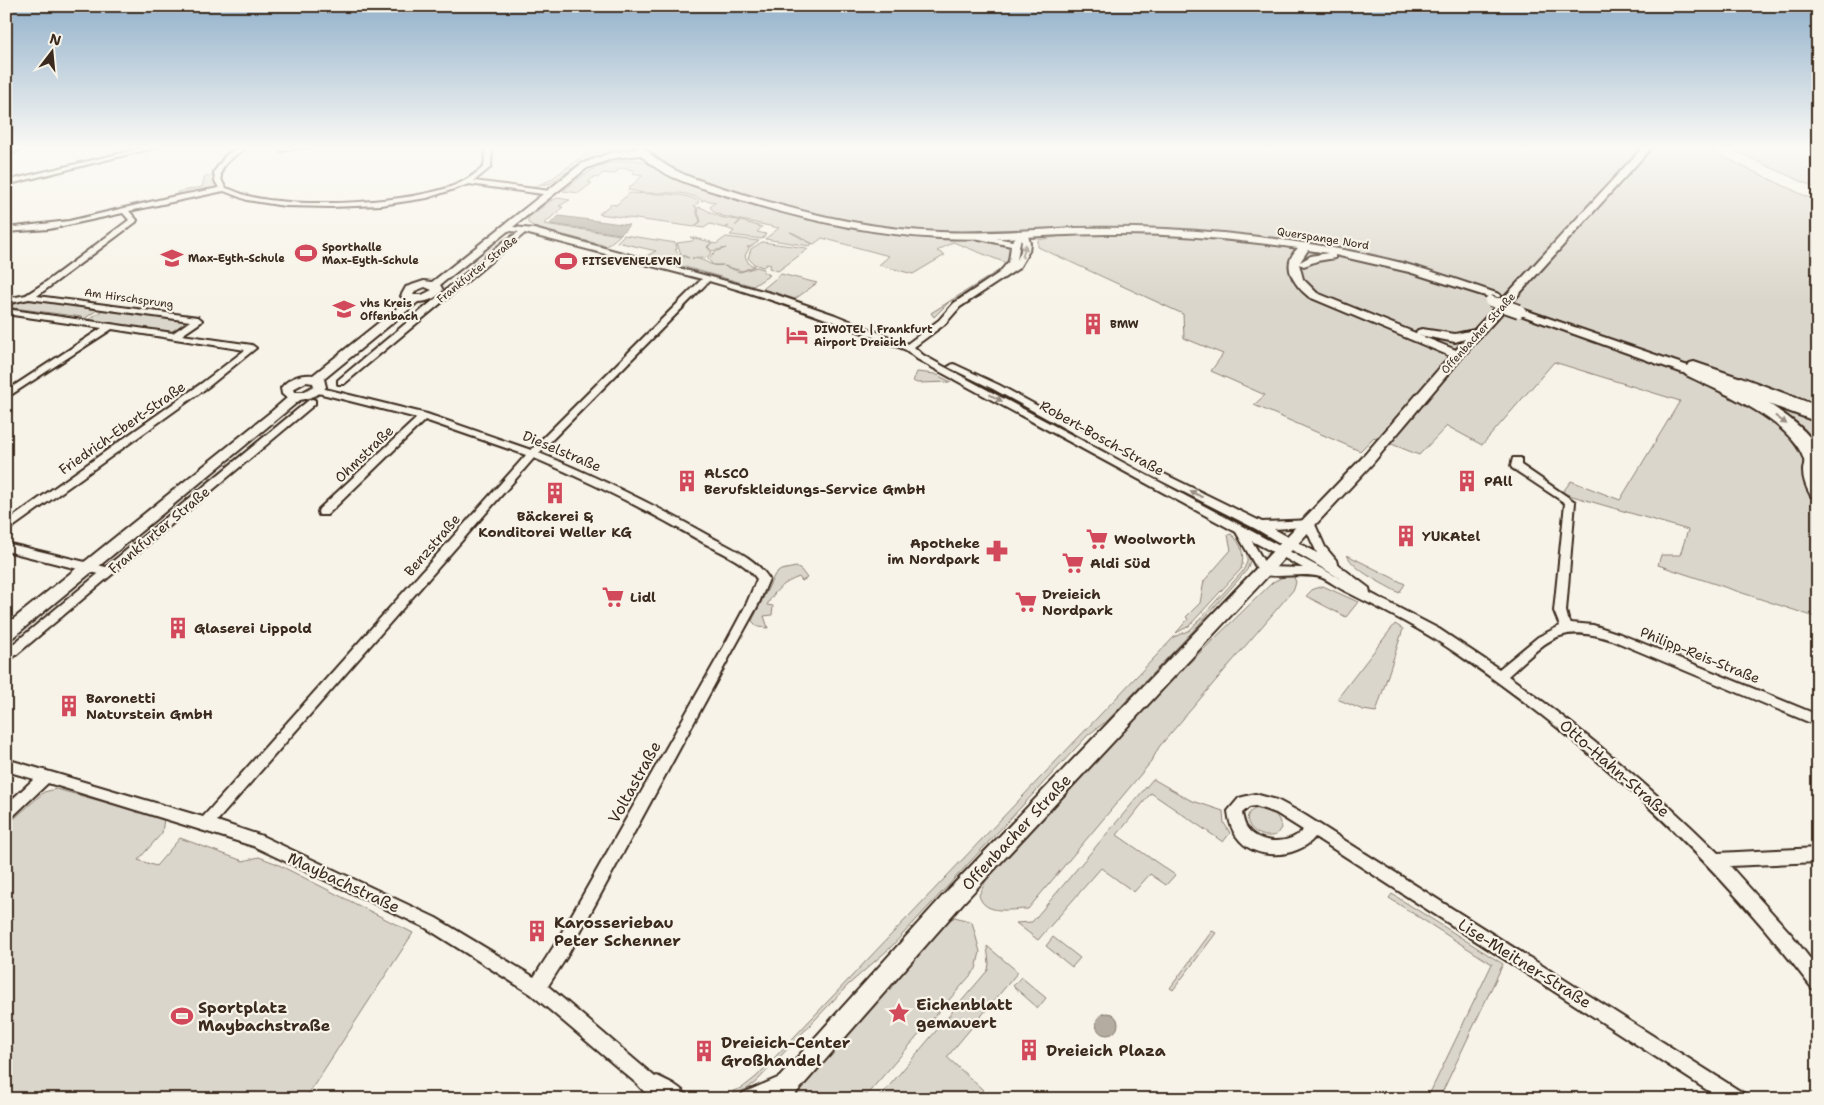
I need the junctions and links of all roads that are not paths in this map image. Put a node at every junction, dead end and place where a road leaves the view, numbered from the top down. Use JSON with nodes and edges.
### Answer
{"nodes":[{"id":1,"x":175,"y":198,"type":"edge"},
{"id":2,"x":246,"y":198,"type":"edge"},
{"id":3,"x":414,"y":198,"type":"edge"},
{"id":4,"x":536,"y":198,"type":"edge"},
{"id":5,"x":544,"y":198,"type":"edge"},
{"id":6,"x":745,"y":198,"type":"edge"},
{"id":7,"x":1602,"y":198,"type":"edge"},
{"id":8,"x":537,"y":203,"type":"junction"},
{"id":9,"x":126,"y":212,"type":"junction"},
{"id":10,"x":517,"y":219,"type":"junction"},
{"id":11,"x":506,"y":228,"type":"junction"},
{"id":12,"x":6,"y":230,"type":"edge"},
{"id":13,"x":525,"y":232,"type":"junction"},
{"id":14,"x":1024,"y":234,"type":"junction"},
{"id":15,"x":978,"y":236,"type":"junction"},
{"id":16,"x":490,"y":241,"type":"junction"},
{"id":17,"x":1266,"y":242,"type":"junction"},
{"id":18,"x":1015,"y":245,"type":"junction"},
{"id":19,"x":1304,"y":248,"type":"junction"},
{"id":20,"x":1343,"y":256,"type":"junction"},
{"id":21,"x":1300,"y":260,"type":"junction"},
{"id":22,"x":1004,"y":274,"type":"junction"},
{"id":23,"x":712,"y":279,"type":"junction"},
{"id":24,"x":29,"y":296,"type":"junction"},
{"id":25,"x":1493,"y":299,"type":"junction"},
{"id":26,"x":6,"y":302,"type":"edge"},
{"id":27,"x":1522,"y":308,"type":"junction"},
{"id":28,"x":6,"y":311,"type":"edge"},
{"id":29,"x":111,"y":326,"type":"junction"},
{"id":30,"x":1417,"y":330,"type":"junction"},
{"id":31,"x":1477,"y":333,"type":"junction"},
{"id":32,"x":176,"y":335,"type":"junction"},
{"id":33,"x":908,"y":347,"type":"junction"},
{"id":34,"x":1458,"y":354,"type":"junction"},
{"id":35,"x":1692,"y":372,"type":"junction"},
{"id":36,"x":341,"y":382,"type":"dead end"},
{"id":37,"x":1741,"y":382,"type":"joint"},
{"id":38,"x":315,"y":390,"type":"junction"},
{"id":39,"x":6,"y":395,"type":"edge"},
{"id":40,"x":1818,"y":411,"type":"edge"},
{"id":41,"x":424,"y":416,"type":"junction"},
{"id":42,"x":1818,"y":418,"type":"edge"},
{"id":43,"x":532,"y":454,"type":"junction"},
{"id":44,"x":1815,"y":457,"type":"edge"},
{"id":45,"x":1517,"y":460,"type":"dead end"},
{"id":46,"x":1818,"y":492,"type":"edge"},
{"id":47,"x":323,"y":512,"type":"dead end"},
{"id":48,"x":1309,"y":523,"type":"junction"},
{"id":49,"x":1260,"y":526,"type":"junction"},
{"id":50,"x":6,"y":528,"type":"edge"},
{"id":51,"x":1238,"y":528,"type":"junction"},
{"id":52,"x":6,"y":547,"type":"edge"},
{"id":53,"x":1286,"y":547,"type":"junction"},
{"id":54,"x":89,"y":568,"type":"junction"},
{"id":55,"x":1338,"y":570,"type":"junction"},
{"id":56,"x":108,"y":572,"type":"junction"},
{"id":57,"x":1264,"y":572,"type":"junction"},
{"id":58,"x":1323,"y":574,"type":"junction"},
{"id":59,"x":758,"y":592,"type":"joint"},
{"id":60,"x":1374,"y":598,"type":"junction"},
{"id":61,"x":1568,"y":628,"type":"junction"},
{"id":62,"x":6,"y":634,"type":"edge"},
{"id":63,"x":6,"y":657,"type":"edge"},
{"id":64,"x":1500,"y":676,"type":"junction"},
{"id":65,"x":1818,"y":720,"type":"edge"},
{"id":66,"x":6,"y":766,"type":"edge"},
{"id":67,"x":46,"y":777,"type":"junction"},
{"id":68,"x":6,"y":814,"type":"edge"},
{"id":69,"x":206,"y":824,"type":"junction"},
{"id":70,"x":1312,"y":828,"type":"junction"},
{"id":71,"x":1818,"y":854,"type":"edge"},
{"id":72,"x":1715,"y":860,"type":"junction"},
{"id":73,"x":1818,"y":982,"type":"edge"},
{"id":74,"x":537,"y":988,"type":"junction"},
{"id":75,"x":642,"y":1077,"type":"junction"},
{"id":76,"x":791,"y":1082,"type":"junction"},
{"id":77,"x":664,"y":1099,"type":"edge"},
{"id":78,"x":680,"y":1099,"type":"edge"},
{"id":79,"x":749,"y":1099,"type":"edge"},
{"id":80,"x":775,"y":1099,"type":"edge"},
{"id":81,"x":1737,"y":1099,"type":"edge"}],
"edges":[{"from":1,"to":9,"type":"street"},
{"from":2,"to":3,"type":"street"},
{"from":4,"to":8,"type":"street"},
{"from":5,"to":8,"type":"main road","name":"Frankfurter Straße"},
{"from":6,"to":15,"type":"main road","name":"Querspange Nord"},
{"from":7,"to":31,"type":"main road","name":"Offenbacher Straße"},
{"from":8,"to":10,"type":"main road","name":"Frankfurter Straße"},
{"from":9,"to":12,"type":"street"},
{"from":9,"to":24,"type":"street"},
{"from":10,"to":11,"type":"main road","name":"Frankfurter Straße"},
{"from":10,"to":13,"type":"street"},
{"from":11,"to":13,"type":"street","name":"Robert-Bosch-Straße"},
{"from":11,"to":16,"type":"main road","name":"Frankfurter Straße"},
{"from":13,"to":16,"type":"street"},
{"from":13,"to":23,"type":"street","name":"Robert-Bosch-Straße"},
{"from":13,"to":36,"type":"street","name":"Frankfurter Straße"},
{"from":14,"to":15,"type":"main road","name":"Querspange Nord"},
{"from":14,"to":17,"type":"main road","name":"Querspange Nord"},
{"from":14,"to":18,"type":"street"},
{"from":22,"to":14,"type":"street","one_way":true},
{"from":15,"to":18,"type":"street"},
{"from":16,"to":38,"type":"main road","name":"Frankfurter Straße"},
{"from":17,"to":19,"type":"main road","name":"Querspange Nord"},
{"from":17,"to":21,"type":"main road"},
{"from":18,"to":22,"type":"street"},
{"from":19,"to":20,"type":"main road"},
{"from":19,"to":21,"type":"main road"},
{"from":19,"to":25,"type":"main road","name":"Querspange Nord"},
{"from":20,"to":21,"type":"main road"},
{"from":20,"to":25,"type":"main road"},
{"from":21,"to":30,"type":"main road"},
{"from":21,"to":34,"type":"main road"},
{"from":22,"to":33,"type":"street"},
{"from":23,"to":33,"type":"street","name":"Robert-Bosch-Straße"},
{"from":23,"to":43,"type":"street","name":"Benzstraße"},
{"from":24,"to":26,"type":"street"},
{"from":24,"to":32,"type":"street","name":"Am Hirschsprung"},
{"from":25,"to":27,"type":"main road","bridge":true},
{"from":27,"to":35,"type":"main road"},
{"from":27,"to":37,"type":"main road"},
{"from":28,"to":29,"type":"street"},
{"from":29,"to":32,"type":"street"},
{"from":29,"to":39,"type":"street"},
{"from":30,"to":31,"type":"main road"},
{"from":30,"to":34,"type":"main road"},
{"from":31,"to":34,"type":"main road","name":"Offenbacher Straße"},
{"from":32,"to":50,"type":"street","name":"Friedrich-Ebert-Straße"},
{"from":49,"to":33,"type":"street","name":"Robert-Bosch-Straße","one_way":true},
{"from":33,"to":51,"type":"street","name":"Robert-Bosch-Straße","one_way":true},
{"from":34,"to":48,"type":"main road","name":"Offenbacher Straße"},
{"from":35,"to":42,"type":"main road"},
{"from":35,"to":44,"type":"highway","one_way":true},
{"from":37,"to":40,"type":"highway"},
{"from":38,"to":41,"type":"street","name":"Dieselstraße"},
{"from":38,"to":54,"type":"main road","name":"Frankfurter Straße"},
{"from":38,"to":56,"type":"street","name":"Frankfurter Straße"},
{"from":41,"to":43,"type":"street","name":"Dieselstraße"},
{"from":41,"to":47,"type":"street","name":"Ohmstraße"},
{"from":43,"to":59,"type":"street","name":"Dieselstraße"},
{"from":43,"to":69,"type":"street","name":"Benzstraße"},
{"from":44,"to":46,"type":"highway"},
{"from":45,"to":61,"type":"street"},
{"from":48,"to":49,"type":"street"},
{"from":48,"to":53,"type":"main road","name":"Offenbacher Straße"},
{"from":48,"to":55,"type":"street"},
{"from":49,"to":53,"type":"street","name":"Robert-Bosch-Straße"},
{"from":51,"to":53,"type":"street","name":"Robert-Bosch-Straße"},
{"from":51,"to":57,"type":"street"},
{"from":52,"to":54,"type":"street"},
{"from":53,"to":55,"type":"street","name":"Otto-Hahn-Straße"},
{"from":53,"to":57,"type":"main road","name":"Offenbacher Straße"},
{"from":53,"to":58,"type":"street","name":"Otto-Hahn-Straße"},
{"from":54,"to":56,"type":"street"},
{"from":54,"to":62,"type":"main road","name":"Frankfurter Straße"},
{"from":55,"to":60,"type":"street","name":"Otto-Hahn-Straße"},
{"from":56,"to":63,"type":"street","name":"Frankfurter Straße"},
{"from":57,"to":58,"type":"street","name":"Otto-Hahn-Straße"},
{"from":57,"to":76,"type":"main road","name":"Offenbacher Straße"},
{"from":58,"to":60,"type":"street","name":"Otto-Hahn-Straße"},
{"from":59,"to":74,"type":"street","name":"Voltastraße"},
{"from":60,"to":64,"type":"street","name":"Otto-Hahn-Straße"},
{"from":61,"to":64,"type":"street","name":"Philipp-Reis-Straße"},
{"from":61,"to":65,"type":"street","name":"Philipp-Reis-Straße"},
{"from":64,"to":72,"type":"street","name":"Otto-Hahn-Straße"},
{"from":66,"to":67,"type":"street","name":"Maybachstraße"},
{"from":67,"to":68,"type":"street"},
{"from":67,"to":69,"type":"street","name":"Maybachstraße"},
{"from":69,"to":74,"type":"street","name":"Maybachstraße"},
{"from":70,"to":70,"type":"street","name":"Lise-Meitner-Straße"},
{"from":70,"to":81,"type":"street","name":"Lise-Meitner-Straße"},
{"from":71,"to":72,"type":"street"},
{"from":72,"to":73,"type":"street","name":"Otto-Hahn-Straße"},
{"from":74,"to":75,"type":"street","name":"Maybachstraße"},
{"from":75,"to":77,"type":"street","name":"Maybachstraße"},
{"from":75,"to":78,"type":"street","name":"Maybachstraße"},
{"from":76,"to":79,"type":"street"},
{"from":76,"to":80,"type":"main road","name":"Offenbacher Straße"}]}
